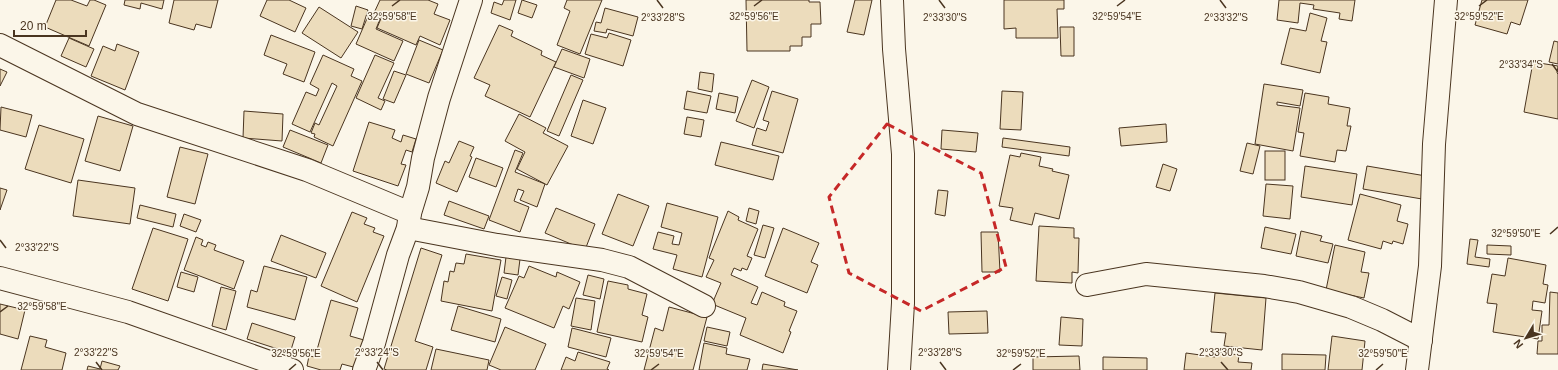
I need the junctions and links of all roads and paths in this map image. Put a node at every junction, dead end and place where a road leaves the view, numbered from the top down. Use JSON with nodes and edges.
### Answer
{"nodes":[{"id":1,"x":471,"y":0,"type":"edge"},
{"id":2,"x":892,"y":0,"type":"edge"},
{"id":3,"x":1446,"y":0,"type":"edge"},
{"id":4,"x":0,"y":45,"type":"edge"},
{"id":5,"x":409,"y":221,"type":"junction"},
{"id":6,"x":0,"y":278,"type":"edge"},
{"id":7,"x":1087,"y":285,"type":"dead end"},
{"id":8,"x":704,"y":306,"type":"dead end"},
{"id":9,"x":1421,"y":340,"type":"junction"},
{"id":10,"x":292,"y":370,"type":"edge"},
{"id":11,"x":364,"y":370,"type":"edge"},
{"id":12,"x":899,"y":370,"type":"edge"},
{"id":13,"x":1417,"y":370,"type":"edge"}],
"edges":[{"from":1,"to":5,"type":"street"},
{"from":2,"to":12,"type":"street"},
{"from":3,"to":9,"type":"street"},
{"from":4,"to":5,"type":"street"},
{"from":5,"to":8,"type":"street"},
{"from":5,"to":11,"type":"street"},
{"from":6,"to":10,"type":"street"},
{"from":7,"to":9,"type":"street"},
{"from":9,"to":13,"type":"street"}]}
